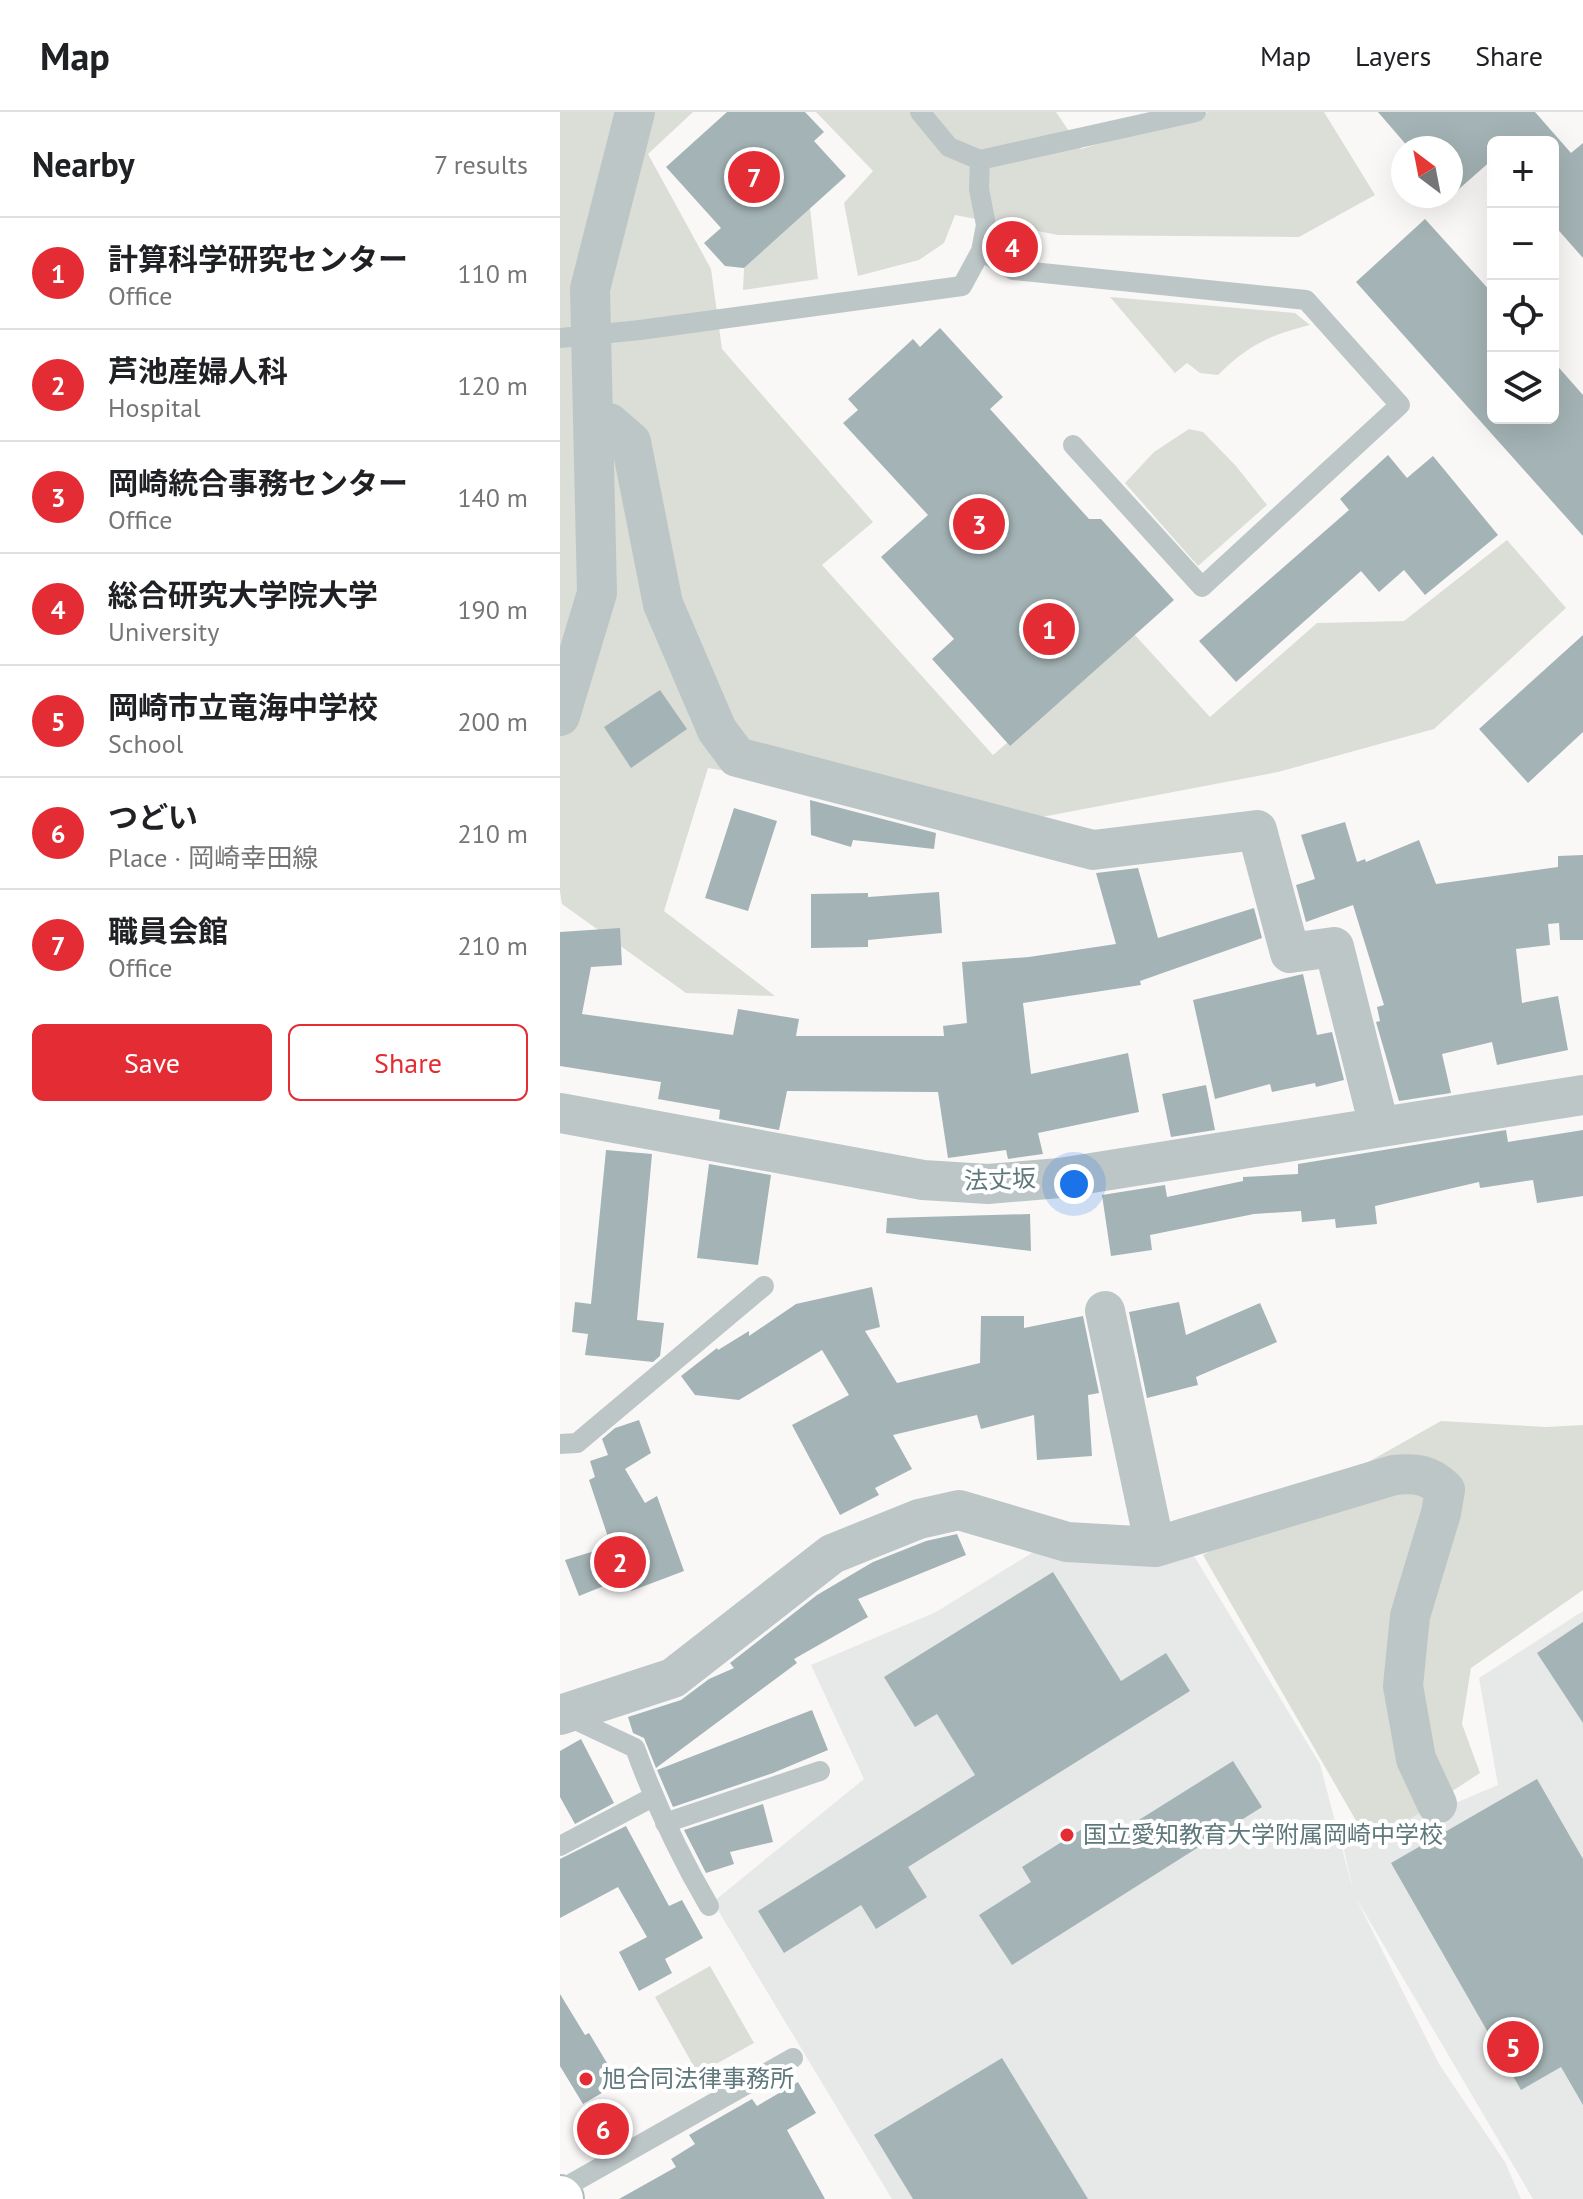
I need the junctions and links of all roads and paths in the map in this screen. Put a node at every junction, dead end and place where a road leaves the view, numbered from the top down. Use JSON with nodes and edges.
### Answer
{"nodes":[{"id":1,"x":635,"y":112,"type":"edge"},
{"id":2,"x":920,"y":112,"type":"edge"},
{"id":3,"x":1196,"y":112,"type":"edge"},
{"id":4,"x":980,"y":160,"type":"junction"},
{"id":5,"x":981,"y":251,"type":"junction"},
{"id":6,"x":560,"y":338,"type":"edge"},
{"id":7,"x":593,"y":422,"type":"junction"},
{"id":8,"x":1073,"y":445,"type":"dead end"},
{"id":9,"x":560,"y":716,"type":"edge"},
{"id":10,"x":1583,"y":1095,"type":"edge"},
{"id":11,"x":560,"y":1113,"type":"edge"},
{"id":12,"x":1379,"y":1126,"type":"junction"},
{"id":13,"x":764,"y":1286,"type":"dead end"},
{"id":14,"x":1105,"y":1311,"type":"dead end"},
{"id":15,"x":560,"y":1444,"type":"edge"},
{"id":16,"x":1155,"y":1547,"type":"junction"},
{"id":17,"x":562,"y":1714,"type":"edge"},
{"id":18,"x":820,"y":1771,"type":"dead end"},
{"id":19,"x":653,"y":1797,"type":"junction"},
{"id":20,"x":1437,"y":1804,"type":"dead end"},
{"id":21,"x":665,"y":1823,"type":"junction"},
{"id":22,"x":560,"y":1846,"type":"edge"},
{"id":23,"x":709,"y":1906,"type":"dead end"},
{"id":24,"x":793,"y":2058,"type":"dead end"},
{"id":25,"x":560,"y":2190,"type":"edge"}],
"edges":[{"from":1,"to":7,"type":"street"},
{"from":2,"to":4,"type":"lane"},
{"from":3,"to":4,"type":"lane"},
{"from":4,"to":5,"type":"lane"},
{"from":5,"to":6,"type":"lane","bridge":true},
{"from":5,"to":8,"type":"lane"},
{"from":7,"to":9,"type":"street"},
{"from":7,"to":12,"type":"street"},
{"from":10,"to":12,"type":"street","name":"法丈坂"},
{"from":11,"to":12,"type":"street","name":"法丈坂"},
{"from":13,"to":15,"type":"lane"},
{"from":14,"to":16,"type":"street"},
{"from":16,"to":17,"type":"street"},
{"from":16,"to":20,"type":"street"},
{"from":17,"to":19,"type":"lane"},
{"from":18,"to":21,"type":"lane"},
{"from":19,"to":21,"type":"lane"},
{"from":19,"to":22,"type":"lane"},
{"from":21,"to":23,"type":"lane"},
{"from":24,"to":25,"type":"lane"}]}
